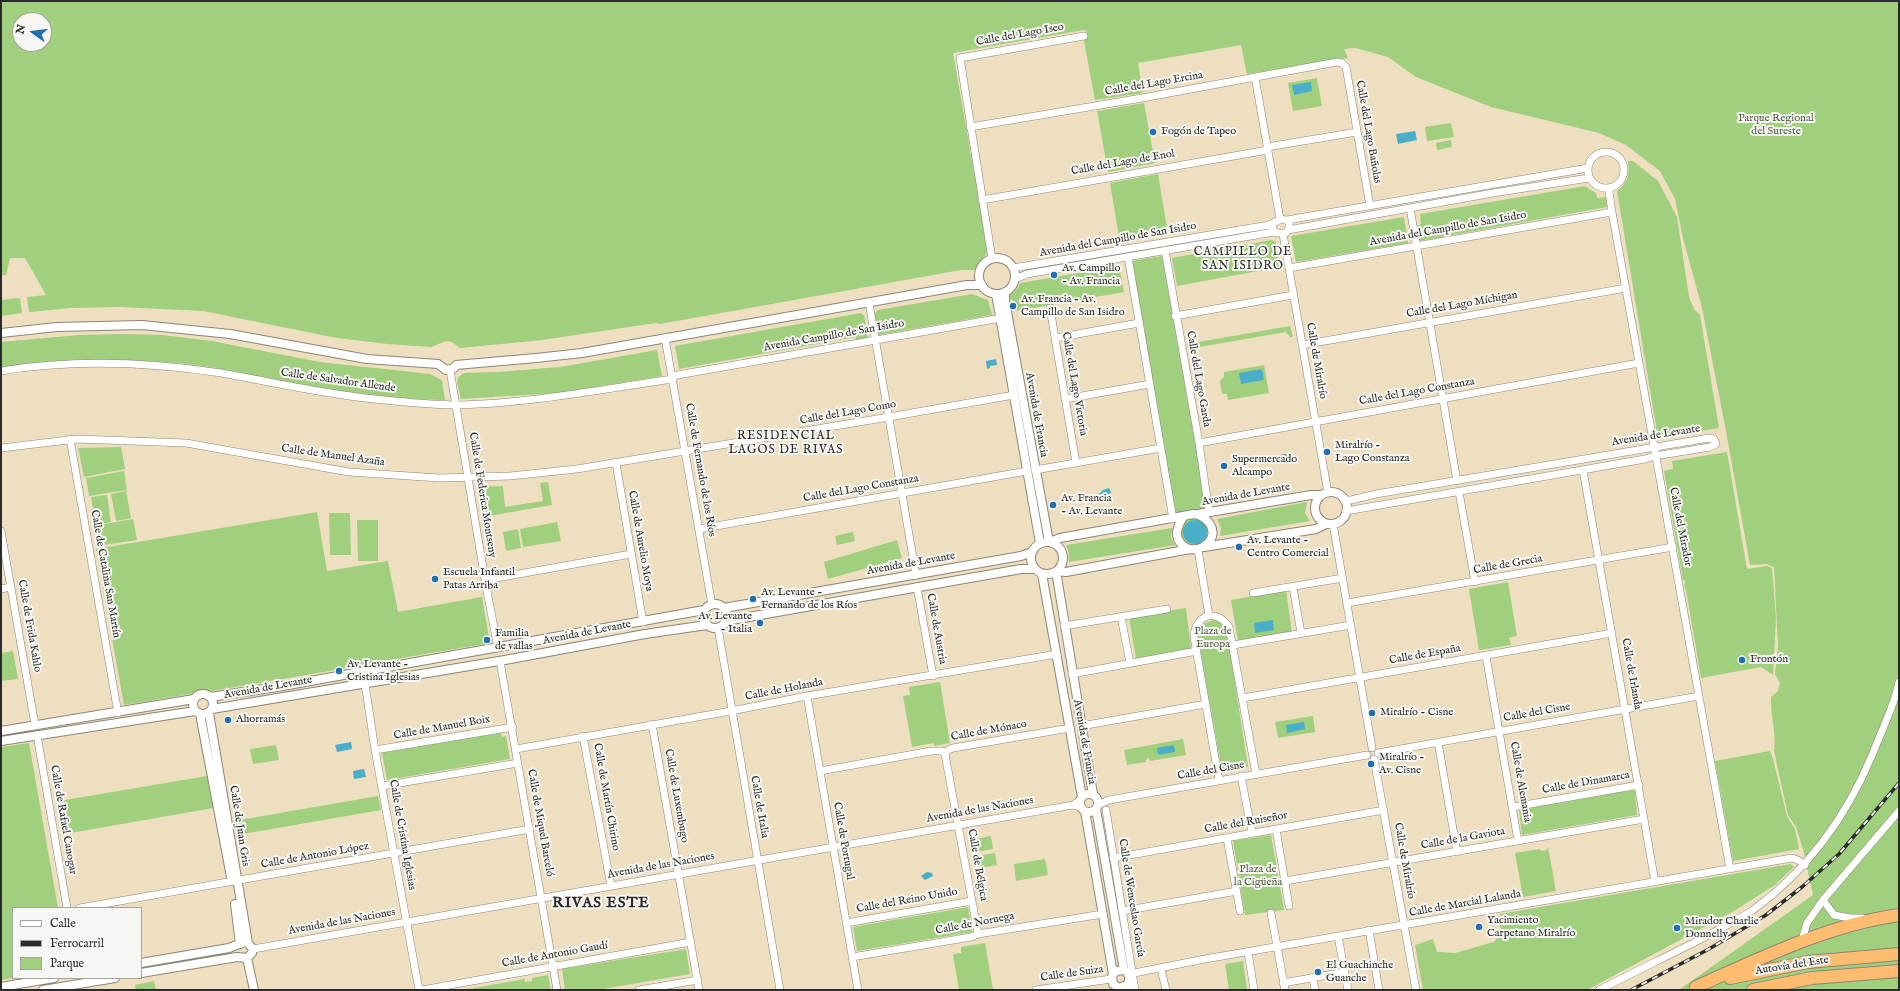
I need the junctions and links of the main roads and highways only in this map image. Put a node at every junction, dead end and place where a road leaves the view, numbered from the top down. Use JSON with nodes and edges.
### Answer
{"nodes":[{"id":1,"x":1899,"y":914,"type":"edge"},
{"id":2,"x":1894,"y":954,"type":"edge"},
{"id":3,"x":1899,"y":971,"type":"edge"},
{"id":4,"x":1692,"y":988,"type":"edge"},
{"id":5,"x":1753,"y":990,"type":"edge"}],
"edges":[{"from":1,"to":4,"type":"highway"},
{"from":2,"to":4,"type":"highway","name":"Autovía del Este"},
{"from":3,"to":5,"type":"highway","name":"Autovía del Este"}]}
